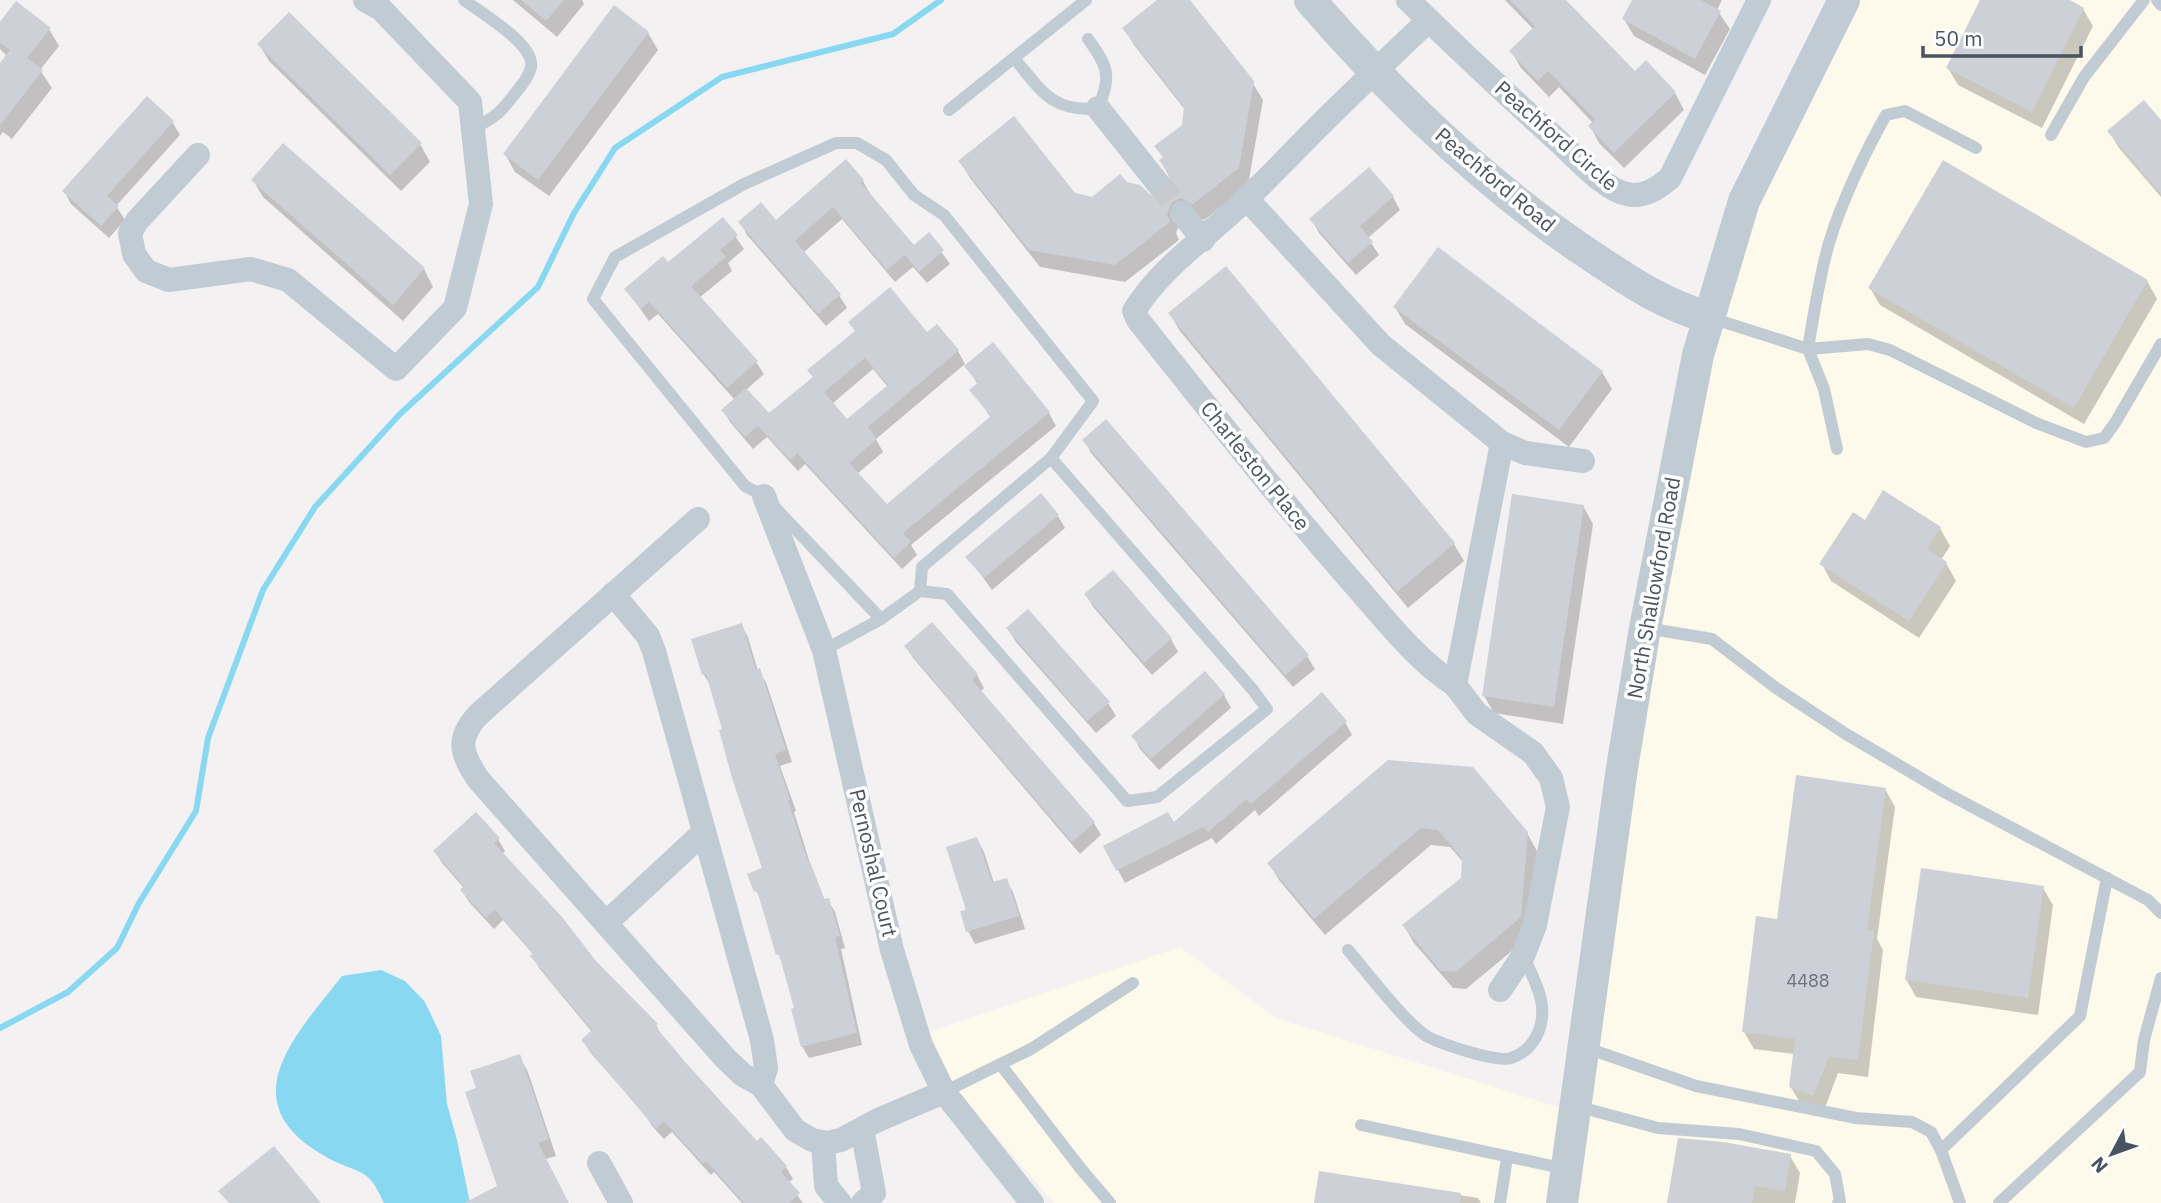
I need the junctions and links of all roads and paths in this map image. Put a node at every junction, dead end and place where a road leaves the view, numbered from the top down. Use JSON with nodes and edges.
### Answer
{"nodes":[{"id":1,"x":365,"y":0,"type":"edge"},
{"id":2,"x":464,"y":0,"type":"edge"},
{"id":3,"x":1086,"y":0,"type":"edge"},
{"id":4,"x":1310,"y":0,"type":"edge"},
{"id":5,"x":1408,"y":0,"type":"edge"},
{"id":6,"x":1759,"y":0,"type":"edge"},
{"id":7,"x":1844,"y":0,"type":"edge"},
{"id":8,"x":2144,"y":0,"type":"edge"},
{"id":9,"x":2157,"y":0,"type":"edge"},
{"id":10,"x":2161,"y":5,"type":"edge"},
{"id":11,"x":1429,"y":20,"type":"junction"},
{"id":12,"x":1088,"y":39,"type":"dead end"},
{"id":13,"x":1014,"y":58,"type":"junction"},
{"id":14,"x":1373,"y":72,"type":"junction"},
{"id":15,"x":1098,"y":108,"type":"junction"},
{"id":16,"x":949,"y":110,"type":"dead end"},
{"id":17,"x":471,"y":119,"type":"junction"},
{"id":18,"x":2051,"y":135,"type":"dead end"},
{"id":19,"x":1976,"y":148,"type":"dead end"},
{"id":20,"x":198,"y":155,"type":"dead end"},
{"id":21,"x":1156,"y":181,"type":"tunnel mouth"},
{"id":22,"x":1247,"y":199,"type":"junction"},
{"id":23,"x":1182,"y":213,"type":"tunnel mouth"},
{"id":24,"x":1203,"y":240,"type":"junction"},
{"id":25,"x":1710,"y":318,"type":"junction"},
{"id":26,"x":2161,"y":344,"type":"edge"},
{"id":27,"x":1808,"y":349,"type":"junction"},
{"id":28,"x":1502,"y":443,"type":"junction"},
{"id":29,"x":1837,"y":449,"type":"dead end"},
{"id":30,"x":1051,"y":458,"type":"junction"},
{"id":31,"x":1583,"y":461,"type":"dead end"},
{"id":32,"x":764,"y":496,"type":"junction"},
{"id":33,"x":698,"y":519,"type":"dead end"},
{"id":34,"x":920,"y":591,"type":"junction"},
{"id":35,"x":613,"y":594,"type":"junction"},
{"id":36,"x":881,"y":619,"type":"junction"},
{"id":37,"x":1644,"y":628,"type":"junction"},
{"id":38,"x":824,"y":650,"type":"junction"},
{"id":39,"x":1455,"y":685,"type":"junction"},
{"id":40,"x":704,"y":832,"type":"junction"},
{"id":41,"x":2107,"y":878,"type":"junction"},
{"id":42,"x":2161,"y":913,"type":"edge"},
{"id":43,"x":606,"y":923,"type":"junction"},
{"id":44,"x":1348,"y":950,"type":"dead end"},
{"id":45,"x":1524,"y":956,"type":"junction"},
{"id":46,"x":2161,"y":978,"type":"edge"},
{"id":47,"x":1133,"y":983,"type":"dead end"},
{"id":48,"x":1500,"y":990,"type":"dead end"},
{"id":49,"x":1584,"y":1047,"type":"junction"},
{"id":50,"x":1001,"y":1065,"type":"junction"},
{"id":51,"x":761,"y":1085,"type":"junction"},
{"id":52,"x":944,"y":1092,"type":"junction"},
{"id":53,"x":1576,"y":1106,"type":"junction"},
{"id":54,"x":1361,"y":1125,"type":"dead end"},
{"id":55,"x":862,"y":1129,"type":"junction"},
{"id":56,"x":823,"y":1142,"type":"junction"},
{"id":57,"x":1941,"y":1150,"type":"junction"},
{"id":58,"x":1507,"y":1157,"type":"junction"},
{"id":59,"x":599,"y":1163,"type":"dead end"},
{"id":60,"x":1567,"y":1169,"type":"junction"},
{"id":61,"x":621,"y":1203,"type":"edge"},
{"id":62,"x":840,"y":1203,"type":"edge"},
{"id":63,"x":863,"y":1203,"type":"edge"},
{"id":64,"x":1032,"y":1203,"type":"edge"},
{"id":65,"x":1111,"y":1203,"type":"edge"},
{"id":66,"x":1500,"y":1203,"type":"edge"},
{"id":67,"x":1562,"y":1203,"type":"edge"},
{"id":68,"x":1838,"y":1203,"type":"edge"},
{"id":69,"x":1959,"y":1203,"type":"edge"},
{"id":70,"x":1999,"y":1203,"type":"edge"}],
"edges":[{"from":1,"to":17,"type":"street"},
{"from":2,"to":17,"type":"lane"},
{"from":3,"to":13,"type":"lane"},
{"from":4,"to":14,"type":"street","name":"Peachford Road"},
{"from":5,"to":11,"type":"street","name":"Peachford Circle"},
{"from":6,"to":11,"type":"street","name":"Peachford Circle"},
{"from":7,"to":25,"type":"street","name":"North Shallowford Road"},
{"from":8,"to":18,"type":"lane"},
{"from":9,"to":10,"type":"lane"},
{"from":11,"to":14,"type":"street"},
{"from":12,"to":15,"type":"lane"},
{"from":13,"to":15,"type":"lane"},
{"from":13,"to":16,"type":"lane"},
{"from":14,"to":22,"type":"street","name":"Charleston Place"},
{"from":14,"to":25,"type":"street","name":"Peachford Road"},
{"from":15,"to":21,"type":"street"},
{"from":17,"to":20,"type":"street"},
{"from":19,"to":27,"type":"lane"},
{"from":22,"to":24,"type":"street","name":"Charleston Place"},
{"from":22,"to":28,"type":"street"},
{"from":23,"to":24,"type":"street"},
{"from":24,"to":39,"type":"street","name":"Charleston Place"},
{"from":25,"to":27,"type":"lane"},
{"from":25,"to":37,"type":"street","name":"North Shallowford Road"},
{"from":26,"to":27,"type":"lane"},
{"from":27,"to":29,"type":"lane"},
{"from":28,"to":31,"type":"street"},
{"from":28,"to":39,"type":"street"},
{"from":30,"to":32,"type":"lane"},
{"from":30,"to":34,"type":"lane"},
{"from":30,"to":34,"type":"lane"},
{"from":32,"to":36,"type":"lane"},
{"from":32,"to":38,"type":"street","name":"Pernoshal Court"},
{"from":33,"to":35,"type":"street"},
{"from":34,"to":36,"type":"lane"},
{"from":35,"to":40,"type":"street"},
{"from":35,"to":43,"type":"street"},
{"from":36,"to":38,"type":"lane"},
{"from":37,"to":41,"type":"lane"},
{"from":37,"to":49,"type":"street","name":"North Shallowford Road"},
{"from":38,"to":52,"type":"street","name":"Pernoshal Court"},
{"from":39,"to":45,"type":"street","name":"Charleston Place"},
{"from":40,"to":43,"type":"street"},
{"from":40,"to":51,"type":"street"},
{"from":41,"to":42,"type":"lane"},
{"from":41,"to":57,"type":"lane"},
{"from":43,"to":51,"type":"street"},
{"from":44,"to":45,"type":"lane"},
{"from":45,"to":48,"type":"street","name":"Charleston Place"},
{"from":46,"to":70,"type":"lane"},
{"from":47,"to":50,"type":"lane"},
{"from":49,"to":53,"type":"street","name":"North Shallowford Road"},
{"from":49,"to":57,"type":"lane"},
{"from":50,"to":52,"type":"lane"},
{"from":50,"to":65,"type":"lane"},
{"from":51,"to":56,"type":"street"},
{"from":52,"to":55,"type":"street"},
{"from":52,"to":64,"type":"street","name":"Pernoshal Court"},
{"from":53,"to":60,"type":"street","name":"North Shallowford Road"},
{"from":53,"to":68,"type":"lane"},
{"from":54,"to":58,"type":"lane"},
{"from":55,"to":56,"type":"street"},
{"from":55,"to":63,"type":"street"},
{"from":56,"to":62,"type":"street"},
{"from":57,"to":69,"type":"lane"},
{"from":58,"to":60,"type":"lane"},
{"from":58,"to":66,"type":"lane"},
{"from":59,"to":61,"type":"street"},
{"from":60,"to":67,"type":"street","name":"North Shallowford Road"}]}
